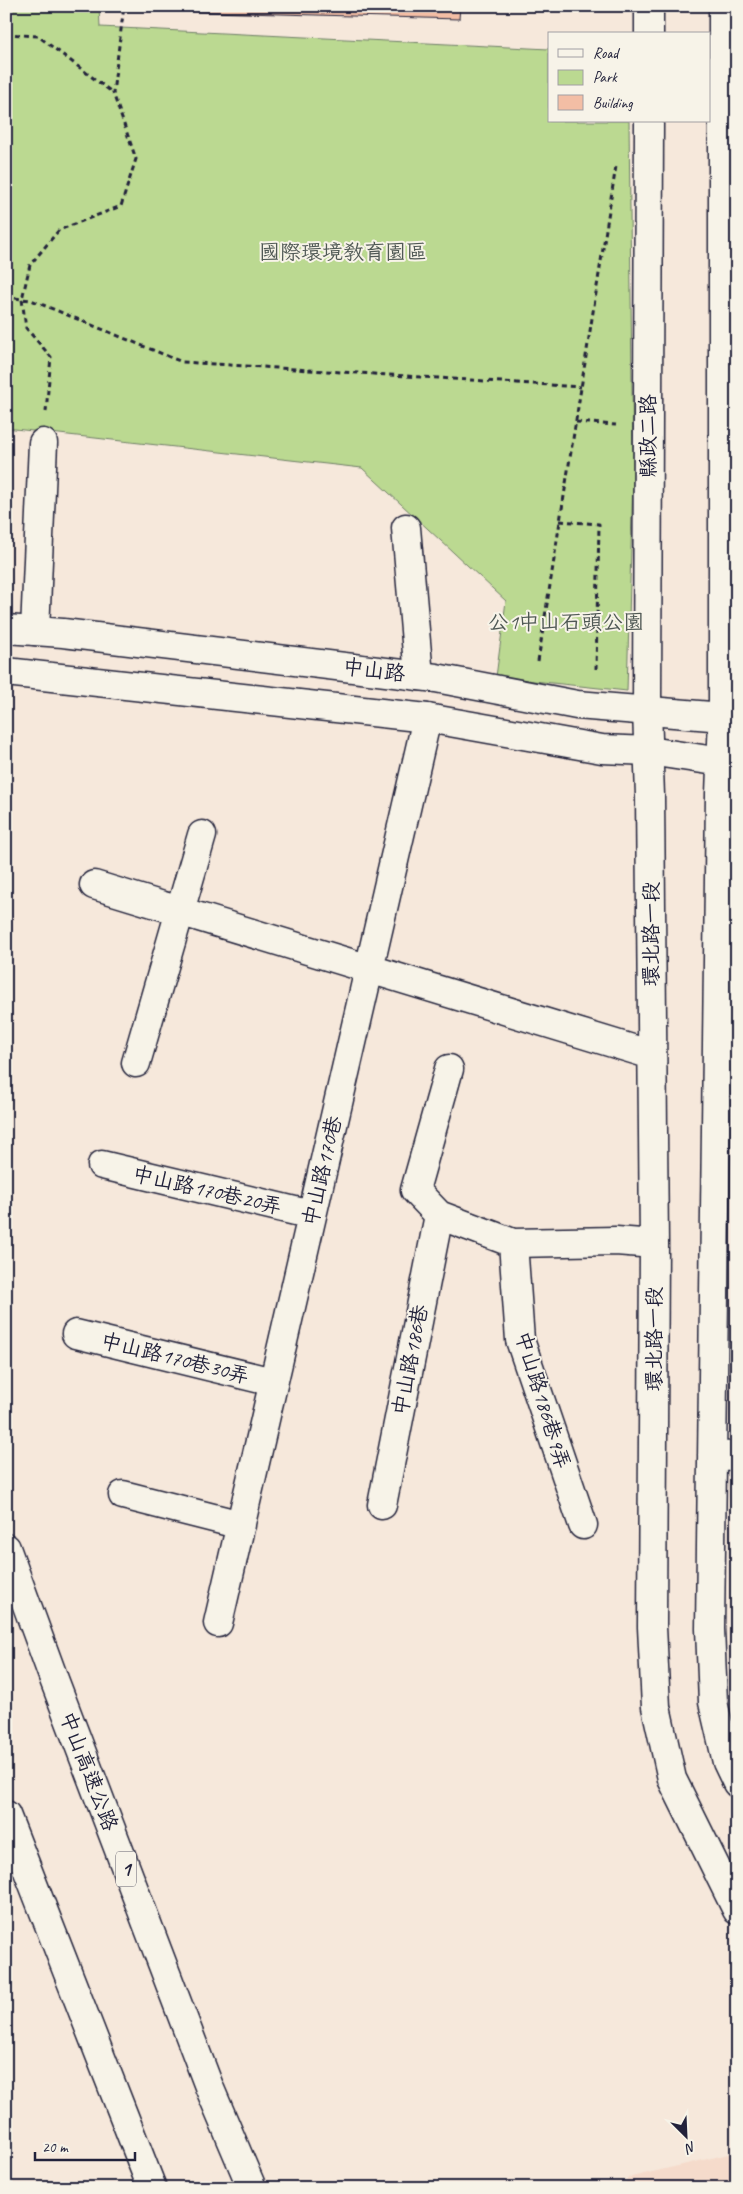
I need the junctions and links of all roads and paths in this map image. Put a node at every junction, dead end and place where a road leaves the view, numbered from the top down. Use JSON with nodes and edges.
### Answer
{"nodes":[{"id":1,"x":124,"y":6,"type":"edge"},
{"id":2,"x":649,"y":6,"type":"edge"},
{"id":3,"x":722,"y":6,"type":"edge"},
{"id":4,"x":649,"y":32,"type":"edge"},
{"id":5,"x":6,"y":34,"type":"edge"},
{"id":6,"x":113,"y":93,"type":"junction"},
{"id":7,"x":648,"y":122,"type":"edge"},
{"id":8,"x":617,"y":160,"type":"dead end"},
{"id":9,"x":6,"y":297,"type":"edge"},
{"id":10,"x":22,"y":299,"type":"junction"},
{"id":11,"x":730,"y":331,"type":"edge"},
{"id":12,"x":581,"y":387,"type":"junction"},
{"id":13,"x":576,"y":422,"type":"junction"},
{"id":14,"x":622,"y":426,"type":"dead end"},
{"id":15,"x":43,"y":443,"type":"joint"},
{"id":16,"x":722,"y":450,"type":"junction"},
{"id":17,"x":737,"y":486,"type":"edge"},
{"id":18,"x":560,"y":521,"type":"junction"},
{"id":19,"x":406,"y":528,"type":"dead end"},
{"id":20,"x":6,"y":629,"type":"edge"},
{"id":21,"x":35,"y":631,"type":"junction"},
{"id":22,"x":538,"y":661,"type":"dead end"},
{"id":23,"x":596,"y":669,"type":"dead end"},
{"id":24,"x":6,"y":672,"type":"edge"},
{"id":25,"x":419,"y":676,"type":"junction"},
{"id":26,"x":647,"y":710,"type":"junction"},
{"id":27,"x":427,"y":718,"type":"junction"},
{"id":28,"x":730,"y":722,"type":"edge"},
{"id":29,"x":649,"y":751,"type":"junction"},
{"id":30,"x":730,"y":761,"type":"edge"},
{"id":31,"x":202,"y":835,"type":"dead end"},
{"id":32,"x":94,"y":885,"type":"dead end"},
{"id":33,"x":180,"y":911,"type":"junction"},
{"id":34,"x":369,"y":969,"type":"junction"},
{"id":35,"x":652,"y":1055,"type":"junction"},
{"id":36,"x":136,"y":1063,"type":"dead end"},
{"id":37,"x":449,"y":1069,"type":"dead end"},
{"id":38,"x":102,"y":1165,"type":"dead end"},
{"id":39,"x":726,"y":1201,"type":"edge"},
{"id":40,"x":312,"y":1215,"type":"junction"},
{"id":41,"x":439,"y":1215,"type":"junction"},
{"id":42,"x":513,"y":1243,"type":"junction"},
{"id":43,"x":654,"y":1244,"type":"junction"},
{"id":44,"x":76,"y":1334,"type":"dead end"},
{"id":45,"x":273,"y":1382,"type":"junction"},
{"id":46,"x":725,"y":1456,"type":"edge"},
{"id":47,"x":123,"y":1495,"type":"dead end"},
{"id":48,"x":382,"y":1505,"type":"dead end"},
{"id":49,"x":241,"y":1525,"type":"junction"},
{"id":50,"x":582,"y":1525,"type":"dead end"},
{"id":51,"x":6,"y":1548,"type":"edge"},
{"id":52,"x":218,"y":1623,"type":"dead end"},
{"id":53,"x":733,"y":1770,"type":"edge"},
{"id":54,"x":6,"y":1815,"type":"edge"},
{"id":55,"x":737,"y":1910,"type":"edge"},
{"id":56,"x":152,"y":2188,"type":"edge"},
{"id":57,"x":252,"y":2188,"type":"edge"}],
"edges":[{"from":1,"to":6,"type":"path"},
{"from":2,"to":4,"type":"main road"},
{"from":3,"to":11,"type":"main road"},
{"from":5,"to":6,"type":"path"},
{"from":6,"to":10,"type":"path"},
{"from":7,"to":26,"type":"main road","name":"縣政二路"},
{"from":8,"to":12,"type":"path"},
{"from":9,"to":10,"type":"path"},
{"from":10,"to":12,"type":"path"},
{"from":10,"to":15,"type":"path"},
{"from":11,"to":16,"type":"main road"},
{"from":12,"to":13,"type":"path"},
{"from":13,"to":14,"type":"path"},
{"from":13,"to":18,"type":"path"},
{"from":15,"to":21,"type":"main road"},
{"from":16,"to":17,"type":"main road"},
{"from":16,"to":28,"type":"main road"},
{"from":18,"to":22,"type":"path"},
{"from":18,"to":23,"type":"path"},
{"from":19,"to":25,"type":"main road"},
{"from":20,"to":21,"type":"main road","name":"中山路"},
{"from":21,"to":25,"type":"main road","name":"中山路"},
{"from":24,"to":27,"type":"main road","name":"中山路"},
{"from":25,"to":26,"type":"main road","name":"中山路"},
{"from":26,"to":28,"type":"main road","name":"中山路"},
{"from":26,"to":29,"type":"main road","name":"縣政二路"},
{"from":27,"to":29,"type":"main road","name":"中山路"},
{"from":27,"to":34,"type":"main road","name":"中山路170巷"},
{"from":28,"to":30,"type":"main road"},
{"from":29,"to":30,"type":"main road","name":"中山路"},
{"from":29,"to":35,"type":"main road","name":"環北路一段"},
{"from":30,"to":39,"type":"main road"},
{"from":31,"to":33,"type":"main road"},
{"from":32,"to":33,"type":"main road"},
{"from":33,"to":34,"type":"main road"},
{"from":33,"to":36,"type":"main road"},
{"from":34,"to":35,"type":"main road"},
{"from":34,"to":40,"type":"main road","name":"中山路170巷"},
{"from":35,"to":43,"type":"main road","name":"環北路一段"},
{"from":37,"to":41,"type":"main road"},
{"from":38,"to":40,"type":"main road","name":"中山路170巷20弄"},
{"from":39,"to":46,"type":"main road"},
{"from":40,"to":45,"type":"main road","name":"中山路170巷"},
{"from":41,"to":42,"type":"main road"},
{"from":41,"to":48,"type":"main road","name":"中山路186巷"},
{"from":42,"to":43,"type":"main road"},
{"from":42,"to":50,"type":"main road","name":"中山路186巷9弄"},
{"from":43,"to":55,"type":"main road","name":"環北路一段"},
{"from":44,"to":45,"type":"main road","name":"中山路170巷30弄"},
{"from":45,"to":49,"type":"main road","name":"中山路170巷"},
{"from":46,"to":53,"type":"main road"},
{"from":47,"to":49,"type":"main road"},
{"from":49,"to":52,"type":"main road","name":"中山路170巷"},
{"from":51,"to":57,"type":"main road","name":"中山高速公路","number":"1"},
{"from":54,"to":56,"type":"main road"}]}
